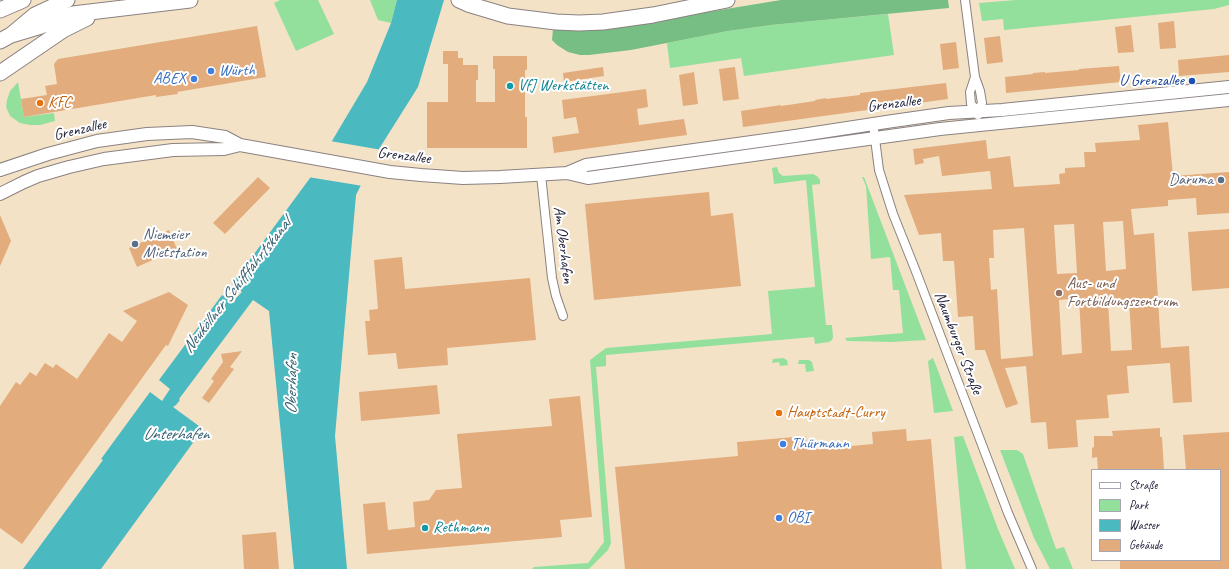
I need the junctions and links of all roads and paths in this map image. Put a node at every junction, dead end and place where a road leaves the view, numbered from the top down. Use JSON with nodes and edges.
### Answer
{"nodes":[{"id":1,"x":23,"y":0,"type":"edge"},
{"id":2,"x":67,"y":0,"type":"edge"},
{"id":3,"x":190,"y":0,"type":"edge"},
{"id":4,"x":459,"y":0,"type":"edge"},
{"id":5,"x":727,"y":0,"type":"edge"},
{"id":6,"x":965,"y":0,"type":"edge"},
{"id":7,"x":112,"y":9,"type":"junction"},
{"id":8,"x":0,"y":10,"type":"edge"},
{"id":9,"x":5,"y":38,"type":"edge"},
{"id":10,"x":0,"y":73,"type":"edge"},
{"id":11,"x":1229,"y":87,"type":"edge"},
{"id":12,"x":1229,"y":100,"type":"edge"},
{"id":13,"x":978,"y":111,"type":"junction"},
{"id":14,"x":873,"y":123,"type":"junction"},
{"id":15,"x":979,"y":125,"type":"junction"},
{"id":16,"x":875,"y":138,"type":"junction"},
{"id":17,"x":240,"y":145,"type":"junction"},
{"id":18,"x":0,"y":170,"type":"edge"},
{"id":19,"x":567,"y":173,"type":"junction"},
{"id":20,"x":540,"y":175,"type":"junction"},
{"id":21,"x":0,"y":194,"type":"edge"},
{"id":22,"x":563,"y":316,"type":"dead end"},
{"id":23,"x":1032,"y":569,"type":"edge"}],
"edges":[{"from":1,"to":8,"type":"highway"},
{"from":2,"to":9,"type":"highway"},
{"from":3,"to":7,"type":"highway"},
{"from":4,"to":5,"type":"highway"},
{"from":6,"to":13,"type":"street"},
{"from":7,"to":9,"type":"highway"},
{"from":7,"to":10,"type":"highway"},
{"from":11,"to":13,"type":"main road","name":"Grenzallee"},
{"from":12,"to":15,"type":"main road","name":"Grenzallee"},
{"from":13,"to":14,"type":"main road","name":"Grenzallee"},
{"from":13,"to":15,"type":"street"},
{"from":14,"to":16,"type":"street","name":"Naumburger Straße"},
{"from":14,"to":19,"type":"main road","name":"Grenzallee"},
{"from":15,"to":16,"type":"main road","name":"Grenzallee"},
{"from":16,"to":19,"type":"main road","name":"Grenzallee"},
{"from":16,"to":23,"type":"street","name":"Naumburger Straße"},
{"from":17,"to":18,"type":"main road","name":"Grenzallee"},
{"from":17,"to":20,"type":"main road","name":"Grenzallee"},
{"from":17,"to":21,"type":"main road","name":"Grenzallee"},
{"from":19,"to":20,"type":"main road","name":"Grenzallee"},
{"from":20,"to":22,"type":"street","name":"Am Oberhafen"}]}
